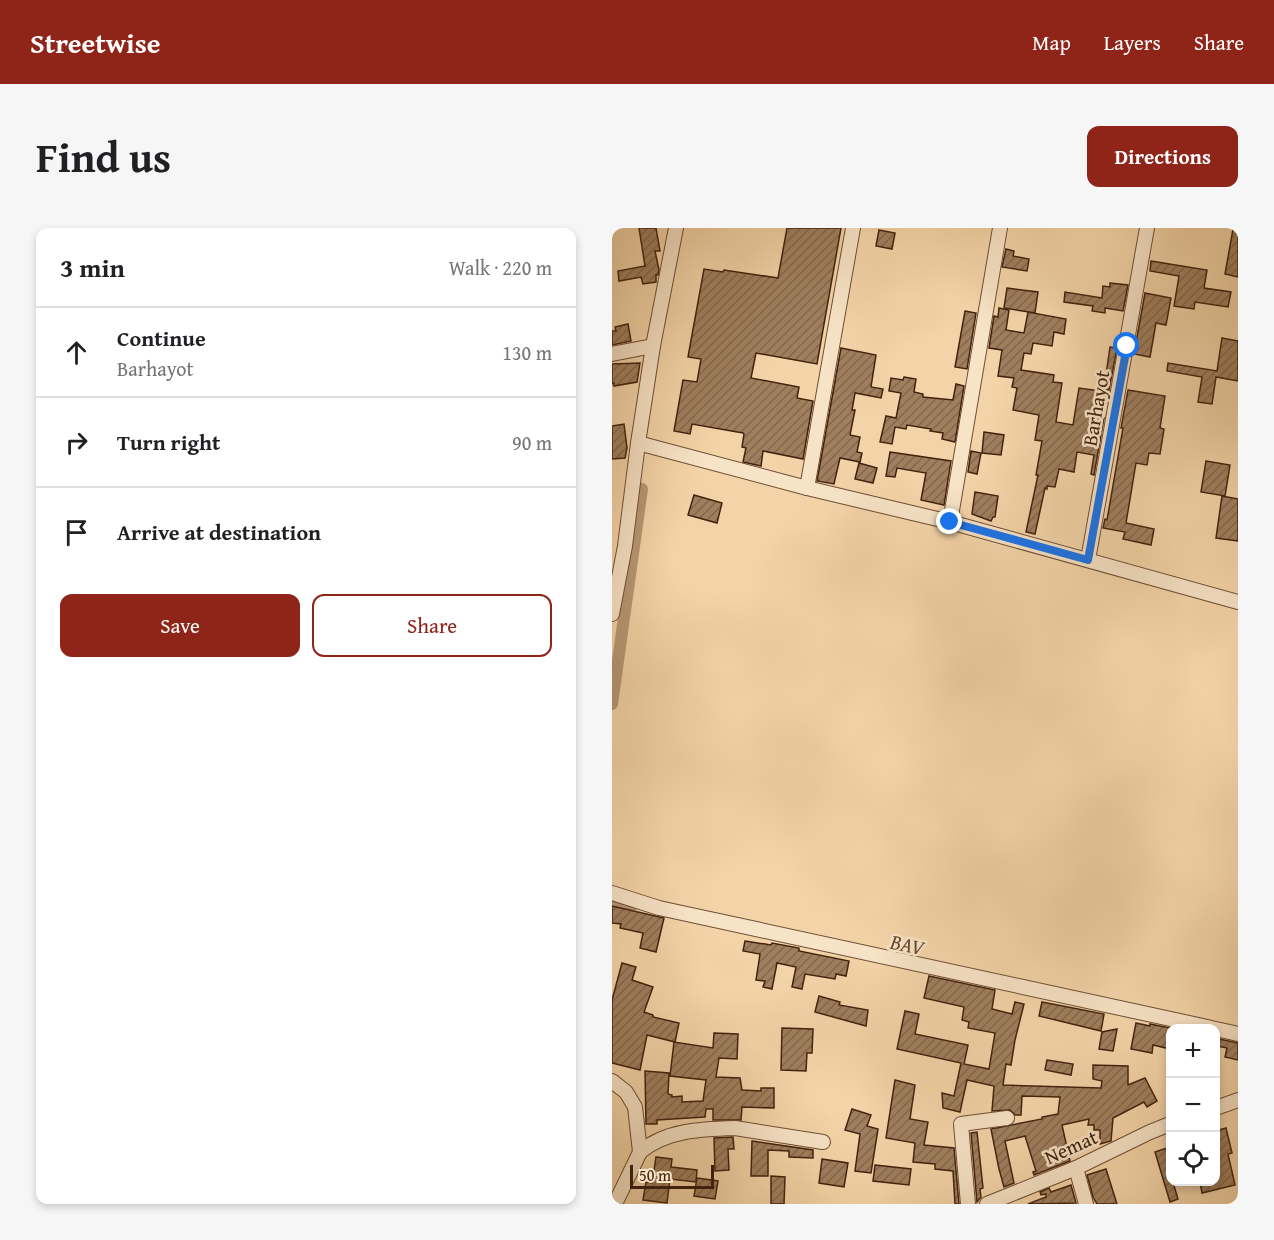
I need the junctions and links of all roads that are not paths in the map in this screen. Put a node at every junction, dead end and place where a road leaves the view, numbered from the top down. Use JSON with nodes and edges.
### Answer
{"nodes":[{"id":1,"x":676,"y":228,"type":"edge"},
{"id":2,"x":853,"y":228,"type":"edge"},
{"id":3,"x":1000,"y":228,"type":"edge"},
{"id":4,"x":1147,"y":228,"type":"edge"},
{"id":5,"x":653,"y":346,"type":"junction"},
{"id":6,"x":612,"y":354,"type":"edge"},
{"id":7,"x":638,"y":443,"type":"junction"},
{"id":8,"x":807,"y":488,"type":"junction"},
{"id":9,"x":950,"y":522,"type":"junction"},
{"id":10,"x":618,"y":547,"type":"edge"},
{"id":11,"x":1088,"y":560,"type":"junction"},
{"id":12,"x":1238,"y":602,"type":"edge"},
{"id":13,"x":612,"y":614,"type":"edge"},
{"id":14,"x":612,"y":893,"type":"edge"},
{"id":15,"x":1191,"y":1024,"type":"edge"},
{"id":16,"x":1220,"y":1030,"type":"edge"},
{"id":17,"x":1238,"y":1034,"type":"edge"},
{"id":18,"x":613,"y":1081,"type":"edge"},
{"id":19,"x":1238,"y":1100,"type":"edge"},
{"id":20,"x":1220,"y":1106,"type":"edge"},
{"id":21,"x":1007,"y":1118,"type":"dead end"},
{"id":22,"x":1166,"y":1126,"type":"edge"},
{"id":23,"x":823,"y":1142,"type":"dead end"},
{"id":24,"x":640,"y":1152,"type":"junction"},
{"id":25,"x":1076,"y":1168,"type":"junction"},
{"id":26,"x":615,"y":1204,"type":"edge"},
{"id":27,"x":968,"y":1204,"type":"edge"},
{"id":28,"x":987,"y":1204,"type":"edge"},
{"id":29,"x":1086,"y":1204,"type":"edge"}],
"edges":[{"from":1,"to":5,"type":"street"},
{"from":2,"to":8,"type":"street"},
{"from":3,"to":9,"type":"street"},
{"from":4,"to":11,"type":"street","name":"Barhayot"},
{"from":5,"to":6,"type":"street"},
{"from":5,"to":7,"type":"street"},
{"from":7,"to":8,"type":"street"},
{"from":7,"to":10,"type":"street"},
{"from":8,"to":9,"type":"street"},
{"from":9,"to":11,"type":"street"},
{"from":10,"to":13,"type":"street"},
{"from":11,"to":12,"type":"street"},
{"from":14,"to":15,"type":"street"},
{"from":16,"to":17,"type":"street"},
{"from":18,"to":24,"type":"street"},
{"from":19,"to":20,"type":"street"},
{"from":21,"to":27,"type":"street"},
{"from":22,"to":25,"type":"street","name":"Nemat"},
{"from":23,"to":24,"type":"street"},
{"from":24,"to":26,"type":"street"},
{"from":25,"to":28,"type":"street","name":"Nemat"},
{"from":25,"to":29,"type":"street"}]}
